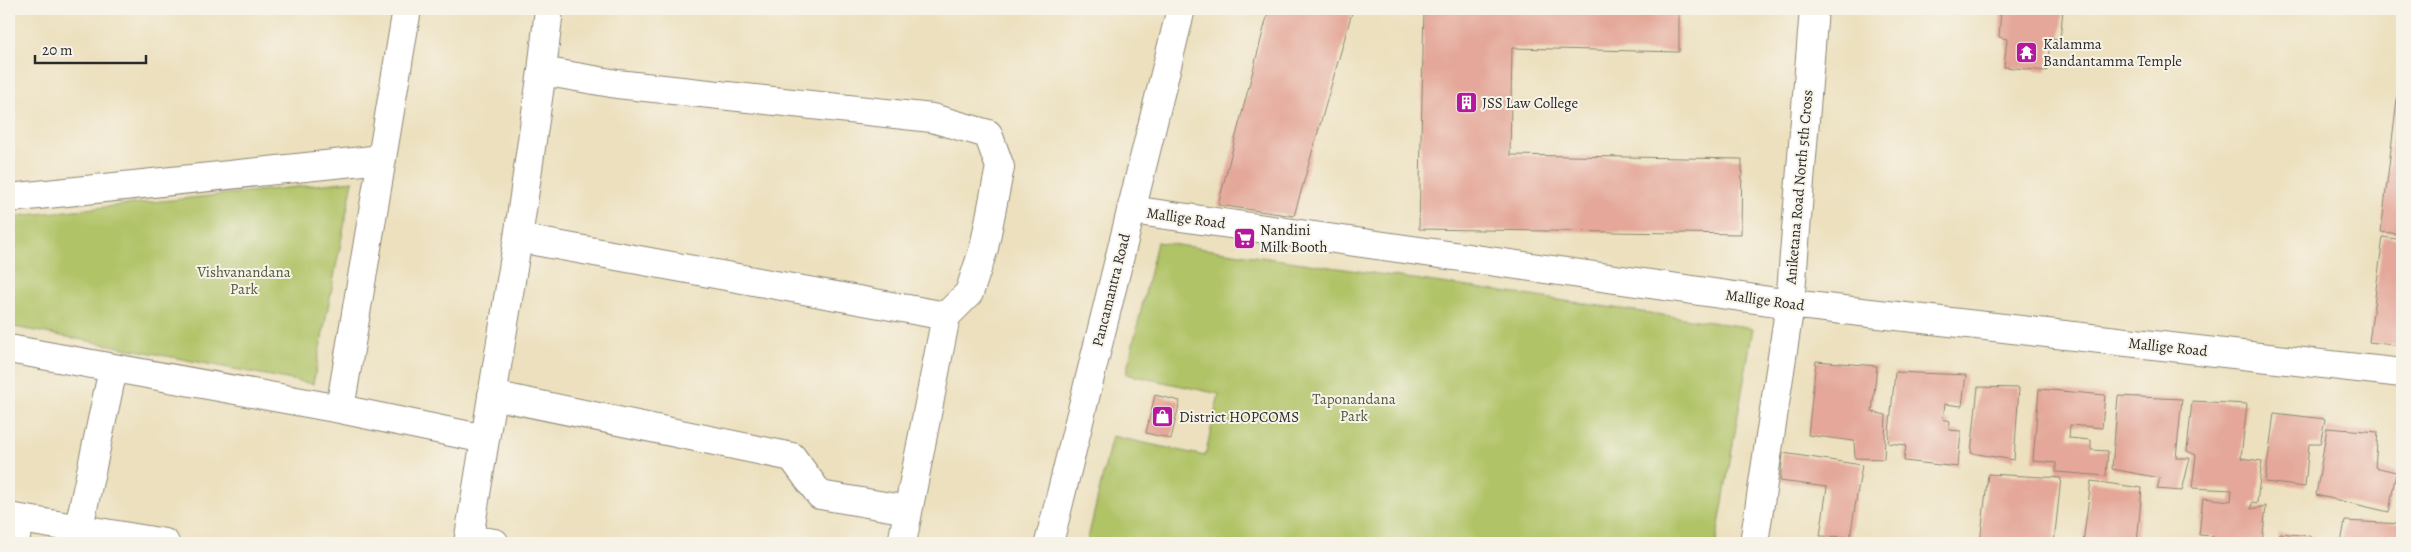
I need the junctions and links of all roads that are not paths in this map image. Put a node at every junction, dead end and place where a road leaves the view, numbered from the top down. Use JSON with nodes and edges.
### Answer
{"nodes":[{"id":1,"x":407,"y":9,"type":"edge"},
{"id":2,"x":549,"y":9,"type":"edge"},
{"id":3,"x":1181,"y":9,"type":"edge"},
{"id":4,"x":1814,"y":9,"type":"edge"},
{"id":5,"x":542,"y":71,"type":"junction"},
{"id":6,"x":382,"y":159,"type":"junction"},
{"id":7,"x":9,"y":198,"type":"edge"},
{"id":8,"x":1130,"y":210,"type":"junction"},
{"id":9,"x":518,"y":238,"type":"junction"},
{"id":10,"x":1790,"y":304,"type":"junction"},
{"id":11,"x":946,"y":316,"type":"junction"},
{"id":12,"x":9,"y":349,"type":"edge"},
{"id":13,"x":113,"y":369,"type":"junction"},
{"id":14,"x":2402,"y":373,"type":"edge"},
{"id":15,"x":492,"y":395,"type":"junction"},
{"id":16,"x":340,"y":409,"type":"junction"},
{"id":17,"x":485,"y":439,"type":"junction"},
{"id":18,"x":908,"y":510,"type":"junction"},
{"id":19,"x":14,"y":526,"type":"edge"},
{"id":20,"x":79,"y":527,"type":"junction"},
{"id":21,"x":150,"y":542,"type":"edge"},
{"id":22,"x":477,"y":542,"type":"edge"},
{"id":23,"x":902,"y":543,"type":"edge"},
{"id":24,"x":1049,"y":543,"type":"edge"},
{"id":25,"x":1754,"y":543,"type":"edge"}],
"edges":[{"from":1,"to":6,"type":"street"},
{"from":2,"to":5,"type":"street"},
{"from":3,"to":8,"type":"street","name":"Pancamantra Road"},
{"from":4,"to":10,"type":"street","name":"Aniketana Road North 5th Cross"},
{"from":5,"to":9,"type":"street"},
{"from":5,"to":11,"type":"street"},
{"from":6,"to":7,"type":"street"},
{"from":6,"to":16,"type":"street"},
{"from":8,"to":10,"type":"street","name":"Mallige Road"},
{"from":8,"to":24,"type":"street","name":"Pancamantra Road"},
{"from":9,"to":11,"type":"street"},
{"from":9,"to":15,"type":"street"},
{"from":10,"to":14,"type":"street","name":"Mallige Road"},
{"from":10,"to":25,"type":"street","name":"Aniketana Road North 5th Cross"},
{"from":11,"to":18,"type":"street"},
{"from":12,"to":13,"type":"street"},
{"from":13,"to":16,"type":"street"},
{"from":13,"to":20,"type":"street"},
{"from":15,"to":17,"type":"street"},
{"from":15,"to":18,"type":"street"},
{"from":16,"to":17,"type":"street"},
{"from":17,"to":22,"type":"street"},
{"from":18,"to":23,"type":"street"},
{"from":19,"to":20,"type":"street"},
{"from":20,"to":21,"type":"street"}]}
